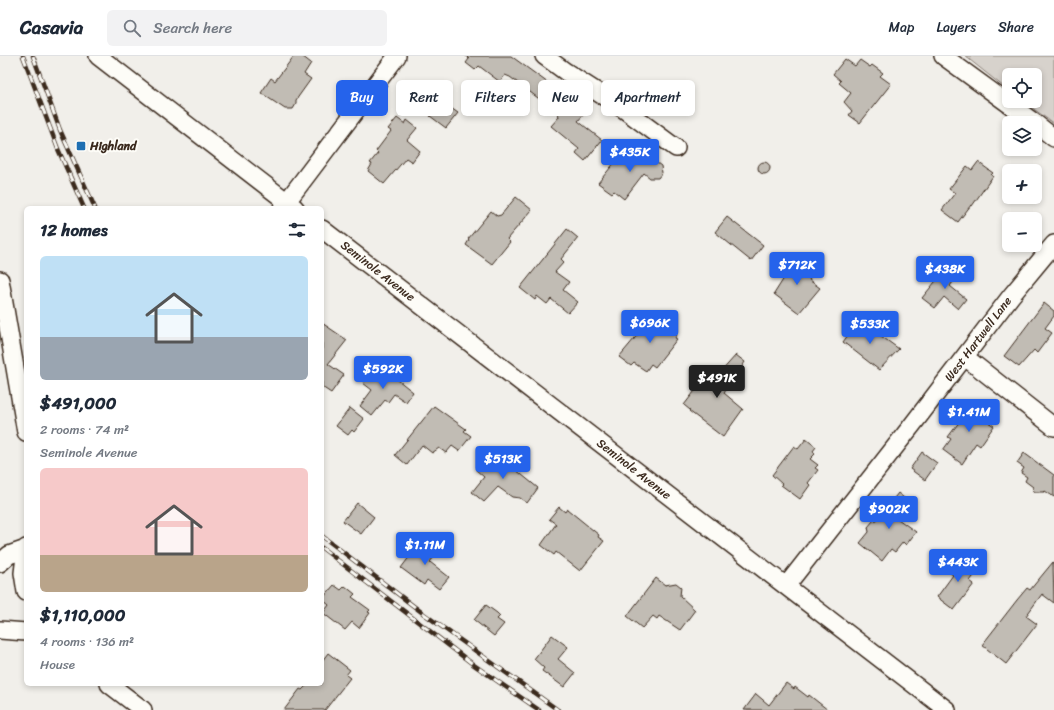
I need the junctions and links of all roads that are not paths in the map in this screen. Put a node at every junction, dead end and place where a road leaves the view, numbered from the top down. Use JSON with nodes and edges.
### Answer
{"nodes":[{"id":1,"x":98,"y":56,"type":"edge"},
{"id":2,"x":397,"y":56,"type":"edge"},
{"id":3,"x":544,"y":56,"type":"edge"},
{"id":4,"x":943,"y":56,"type":"edge"},
{"id":5,"x":1025,"y":116,"type":"edge"},
{"id":6,"x":1042,"y":129,"type":"edge"},
{"id":7,"x":1054,"y":138,"type":"edge"},
{"id":8,"x":676,"y":148,"type":"dead end"},
{"id":9,"x":288,"y":206,"type":"edge"},
{"id":10,"x":324,"y":231,"type":"edge"},
{"id":11,"x":1054,"y":244,"type":"edge"},
{"id":12,"x":0,"y":280,"type":"edge"},
{"id":13,"x":965,"y":357,"type":"junction"},
{"id":14,"x":24,"y":420,"type":"edge"},
{"id":15,"x":1054,"y":427,"type":"edge"},
{"id":16,"x":24,"y":550,"type":"edge"},
{"id":17,"x":0,"y":563,"type":"edge"},
{"id":18,"x":24,"y":565,"type":"edge"},
{"id":19,"x":24,"y":579,"type":"edge"},
{"id":20,"x":786,"y":586,"type":"junction"},
{"id":21,"x":0,"y":630,"type":"edge"},
{"id":22,"x":24,"y":632,"type":"edge"},
{"id":23,"x":113,"y":686,"type":"edge"},
{"id":24,"x":143,"y":710,"type":"edge"},
{"id":25,"x":947,"y":710,"type":"edge"}],
"edges":[{"from":1,"to":9,"type":"street"},
{"from":2,"to":9,"type":"street"},
{"from":3,"to":8,"type":"street"},
{"from":4,"to":5,"type":"street"},
{"from":6,"to":7,"type":"street"},
{"from":10,"to":20,"type":"street","name":"Seminole Avenue"},
{"from":11,"to":13,"type":"street","name":"West Hartwell Lane"},
{"from":12,"to":14,"type":"street"},
{"from":13,"to":15,"type":"street"},
{"from":13,"to":20,"type":"street","name":"West Hartwell Lane"},
{"from":16,"to":17,"type":"street"},
{"from":18,"to":19,"type":"street"},
{"from":20,"to":25,"type":"street","name":"Seminole Avenue"},
{"from":21,"to":22,"type":"street"},
{"from":23,"to":24,"type":"street"}]}
